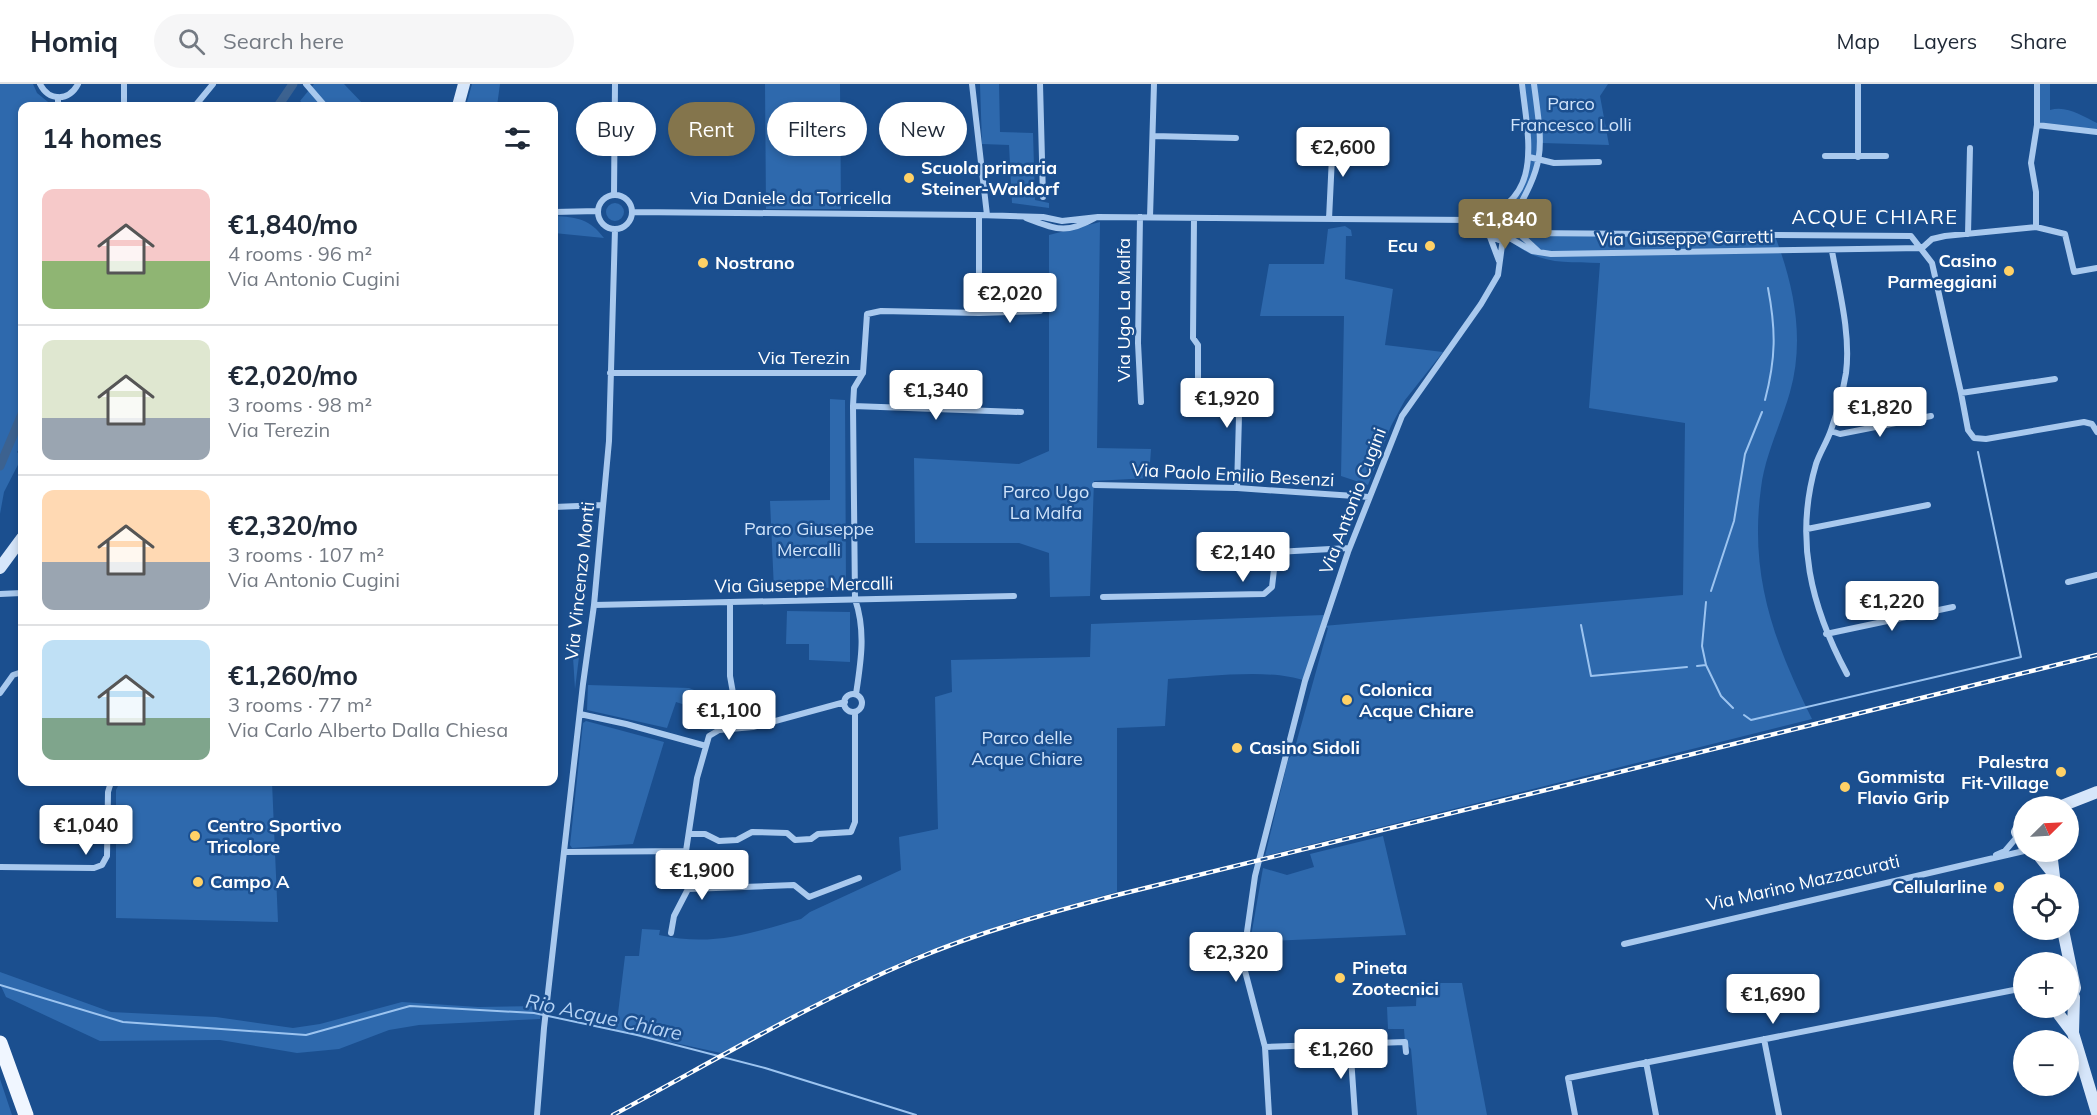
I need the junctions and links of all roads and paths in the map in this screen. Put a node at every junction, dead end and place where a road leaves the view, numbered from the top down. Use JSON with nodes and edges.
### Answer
{"nodes":[{"id":1,"x":40,"y":84,"type":"edge"},
{"id":2,"x":78,"y":84,"type":"edge"},
{"id":3,"x":124,"y":84,"type":"edge"},
{"id":4,"x":213,"y":84,"type":"edge"},
{"id":5,"x":306,"y":84,"type":"edge"},
{"id":6,"x":465,"y":84,"type":"edge"},
{"id":7,"x":615,"y":84,"type":"edge"},
{"id":8,"x":972,"y":84,"type":"edge"},
{"id":9,"x":1040,"y":84,"type":"edge"},
{"id":10,"x":1154,"y":84,"type":"edge"},
{"id":11,"x":1522,"y":84,"type":"edge"},
{"id":12,"x":1534,"y":84,"type":"edge"},
{"id":13,"x":1858,"y":84,"type":"edge"},
{"id":14,"x":2037,"y":84,"type":"edge"},
{"id":15,"x":58,"y":97,"type":"junction"},
{"id":16,"x":58,"y":102,"type":"edge"},
{"id":17,"x":124,"y":102,"type":"edge"},
{"id":18,"x":198,"y":102,"type":"edge"},
{"id":19,"x":322,"y":102,"type":"edge"},
{"id":20,"x":459,"y":102,"type":"edge"},
{"id":21,"x":2037,"y":125,"type":"junction"},
{"id":22,"x":2097,"y":132,"type":"edge"},
{"id":23,"x":1153,"y":136,"type":"junction"},
{"id":24,"x":1333,"y":136,"type":"dead end"},
{"id":25,"x":1236,"y":138,"type":"dead end"},
{"id":26,"x":1970,"y":148,"type":"dead end"},
{"id":27,"x":1825,"y":156,"type":"dead end"},
{"id":28,"x":1886,"y":156,"type":"dead end"},
{"id":29,"x":1529,"y":157,"type":"junction"},
{"id":30,"x":1858,"y":157,"type":"junction"},
{"id":31,"x":1540,"y":159,"type":"junction"},
{"id":32,"x":1599,"y":162,"type":"dead end"},
{"id":33,"x":614,"y":195,"type":"junction"},
{"id":34,"x":1043,"y":196,"type":"dead end"},
{"id":35,"x":597,"y":211,"type":"junction"},
{"id":36,"x":1498,"y":211,"type":"junction"},
{"id":37,"x":558,"y":212,"type":"edge"},
{"id":38,"x":632,"y":212,"type":"junction"},
{"id":39,"x":979,"y":215,"type":"junction"},
{"id":40,"x":987,"y":215,"type":"junction"},
{"id":41,"x":1488,"y":215,"type":"junction"},
{"id":42,"x":1022,"y":217,"type":"junction"},
{"id":43,"x":1098,"y":217,"type":"junction"},
{"id":44,"x":1140,"y":217,"type":"junction"},
{"id":45,"x":1150,"y":217,"type":"junction"},
{"id":46,"x":1194,"y":218,"type":"junction"},
{"id":47,"x":1329,"y":219,"type":"junction"},
{"id":48,"x":1462,"y":221,"type":"junction"},
{"id":49,"x":1511,"y":224,"type":"junction"},
{"id":50,"x":2036,"y":227,"type":"junction"},
{"id":51,"x":615,"y":229,"type":"junction"},
{"id":52,"x":1484,"y":230,"type":"junction"},
{"id":53,"x":1519,"y":233,"type":"junction"},
{"id":54,"x":1968,"y":234,"type":"junction"},
{"id":55,"x":1490,"y":237,"type":"junction"},
{"id":56,"x":1504,"y":237,"type":"junction"},
{"id":57,"x":1922,"y":248,"type":"junction"},
{"id":58,"x":1832,"y":251,"type":"junction"},
{"id":59,"x":1539,"y":252,"type":"junction"},
{"id":60,"x":1499,"y":261,"type":"junction"},
{"id":61,"x":2097,"y":268,"type":"edge"},
{"id":62,"x":1040,"y":311,"type":"dead end"},
{"id":63,"x":979,"y":313,"type":"junction"},
{"id":64,"x":610,"y":373,"type":"junction"},
{"id":65,"x":863,"y":373,"type":"junction"},
{"id":66,"x":2055,"y":379,"type":"dead end"},
{"id":67,"x":1246,"y":386,"type":"dead end"},
{"id":68,"x":1961,"y":393,"type":"junction"},
{"id":69,"x":1141,"y":402,"type":"dead end"},
{"id":70,"x":852,"y":406,"type":"junction"},
{"id":71,"x":1021,"y":412,"type":"dead end"},
{"id":72,"x":1198,"y":412,"type":"dead end"},
{"id":73,"x":1931,"y":416,"type":"dead end"},
{"id":74,"x":1831,"y":430,"type":"junction"},
{"id":75,"x":2097,"y":432,"type":"edge"},
{"id":76,"x":1095,"y":485,"type":"dead end"},
{"id":77,"x":1236,"y":488,"type":"junction"},
{"id":78,"x":1369,"y":497,"type":"junction"},
{"id":79,"x":1928,"y":505,"type":"dead end"},
{"id":80,"x":603,"y":506,"type":"junction"},
{"id":81,"x":558,"y":507,"type":"edge"},
{"id":82,"x":1807,"y":529,"type":"junction"},
{"id":83,"x":18,"y":543,"type":"edge"},
{"id":84,"x":1349,"y":548,"type":"junction"},
{"id":85,"x":0,"y":568,"type":"edge"},
{"id":86,"x":2097,"y":575,"type":"edge"},
{"id":87,"x":2068,"y":582,"type":"dead end"},
{"id":88,"x":18,"y":593,"type":"edge"},
{"id":89,"x":0,"y":594,"type":"edge"},
{"id":90,"x":1014,"y":596,"type":"dead end"},
{"id":91,"x":1102,"y":597,"type":"dead end"},
{"id":92,"x":855,"y":599,"type":"junction"},
{"id":93,"x":730,"y":602,"type":"junction"},
{"id":94,"x":594,"y":605,"type":"junction"},
{"id":95,"x":1953,"y":607,"type":"dead end"},
{"id":96,"x":1826,"y":634,"type":"junction"},
{"id":97,"x":18,"y":673,"type":"edge"},
{"id":98,"x":1847,"y":674,"type":"dead end"},
{"id":99,"x":0,"y":693,"type":"edge"},
{"id":100,"x":856,"y":694,"type":"junction"},
{"id":101,"x":844,"y":702,"type":"junction"},
{"id":102,"x":855,"y":712,"type":"junction"},
{"id":103,"x":580,"y":714,"type":"junction"},
{"id":104,"x":738,"y":727,"type":"junction"},
{"id":105,"x":706,"y":746,"type":"junction"},
{"id":106,"x":110,"y":786,"type":"edge"},
{"id":107,"x":2097,"y":792,"type":"edge"},
{"id":108,"x":2079,"y":800,"type":"edge"},
{"id":109,"x":689,"y":834,"type":"junction"},
{"id":110,"x":2013,"y":846,"type":"edge"},
{"id":111,"x":686,"y":851,"type":"junction"},
{"id":112,"x":565,"y":852,"type":"junction"},
{"id":113,"x":2013,"y":853,"type":"edge"},
{"id":114,"x":1990,"y":858,"type":"junction"},
{"id":115,"x":0,"y":867,"type":"edge"},
{"id":116,"x":859,"y":878,"type":"dead end"},
{"id":117,"x":688,"y":889,"type":"junction"},
{"id":118,"x":671,"y":933,"type":"dead end"},
{"id":119,"x":2065,"y":940,"type":"edge"},
{"id":120,"x":1624,"y":944,"type":"dead end"},
{"id":121,"x":2066,"y":946,"type":"junction"},
{"id":122,"x":2065,"y":952,"type":"edge"},
{"id":123,"x":2068,"y":952,"type":"edge"},
{"id":124,"x":2013,"y":991,"type":"edge"},
{"id":125,"x":2062,"y":1018,"type":"edge"},
{"id":126,"x":2071,"y":1030,"type":"edge"},
{"id":127,"x":1764,"y":1039,"type":"junction"},
{"id":128,"x":0,"y":1043,"type":"edge"},
{"id":129,"x":1350,"y":1043,"type":"junction"},
{"id":130,"x":1265,"y":1047,"type":"junction"},
{"id":131,"x":1406,"y":1052,"type":"dead end"},
{"id":132,"x":2079,"y":1055,"type":"edge"},
{"id":133,"x":1646,"y":1062,"type":"junction"},
{"id":134,"x":2094,"y":1111,"type":"edge"},
{"id":135,"x":26,"y":1115,"type":"edge"},
{"id":136,"x":537,"y":1115,"type":"edge"},
{"id":137,"x":1269,"y":1115,"type":"edge"},
{"id":138,"x":1355,"y":1115,"type":"edge"},
{"id":139,"x":1575,"y":1115,"type":"edge"},
{"id":140,"x":1656,"y":1115,"type":"edge"},
{"id":141,"x":1779,"y":1115,"type":"edge"}],
"edges":[{"from":1,"to":15,"type":"street"},
{"from":2,"to":15,"type":"street"},
{"from":3,"to":17,"type":"street"},
{"from":4,"to":18,"type":"street"},
{"from":5,"to":19,"type":"street"},
{"from":6,"to":20,"type":"street"},
{"from":7,"to":33,"type":"street"},
{"from":8,"to":40,"type":"street"},
{"from":9,"to":34,"type":"street"},
{"from":10,"to":23,"type":"street"},
{"from":11,"to":29,"type":"street"},
{"from":12,"to":31,"type":"street","name":"Via Antonio Cugini"},
{"from":13,"to":30,"type":"street"},
{"from":14,"to":21,"type":"street"},
{"from":15,"to":16,"type":"street"},
{"from":21,"to":22,"type":"street"},
{"from":21,"to":50,"type":"street"},
{"from":23,"to":25,"type":"street"},
{"from":23,"to":45,"type":"street"},
{"from":24,"to":47,"type":"street"},
{"from":26,"to":54,"type":"street"},
{"from":27,"to":30,"type":"street"},
{"from":28,"to":30,"type":"street"},
{"from":29,"to":31,"type":"street"},
{"from":29,"to":36,"type":"street"},
{"from":31,"to":32,"type":"street"},
{"from":31,"to":49,"type":"street","name":"Via Antonio Cugini"},
{"from":33,"to":35,"type":"street"},
{"from":33,"to":38,"type":"street"},
{"from":35,"to":37,"type":"street"},
{"from":35,"to":51,"type":"street"},
{"from":36,"to":41,"type":"street"},
{"from":36,"to":49,"type":"street"},
{"from":38,"to":39,"type":"street","name":"Via Daniele da Torricella"},
{"from":38,"to":51,"type":"street"},
{"from":39,"to":40,"type":"street","name":"Via Daniele da Torricella"},
{"from":39,"to":63,"type":"street"},
{"from":40,"to":42,"type":"street","name":"Via Daniele da Torricella"},
{"from":41,"to":48,"type":"street","name":"Via Daniele da Torricella"},
{"from":41,"to":52,"type":"street"},
{"from":42,"to":43,"type":"street","name":"Via Daniele da Torricella"},
{"from":42,"to":43,"type":"street","name":"Via Daniele da Torricella"},
{"from":43,"to":44,"type":"street","name":"Via Daniele da Torricella"},
{"from":44,"to":45,"type":"street","name":"Via Daniele da Torricella"},
{"from":44,"to":69,"type":"street","name":"Via Ugo La Malfa"},
{"from":45,"to":46,"type":"street","name":"Via Daniele da Torricella"},
{"from":46,"to":47,"type":"street","name":"Via Daniele da Torricella"},
{"from":46,"to":72,"type":"street"},
{"from":47,"to":48,"type":"street","name":"Via Daniele da Torricella"},
{"from":48,"to":52,"type":"street","name":"Via Daniele da Torricella"},
{"from":49,"to":53,"type":"street"},
{"from":49,"to":56,"type":"street","name":"Via Antonio Cugini"},
{"from":50,"to":54,"type":"street"},
{"from":50,"to":61,"type":"street"},
{"from":51,"to":64,"type":"street","name":"Via Vincenzo Monti"},
{"from":52,"to":55,"type":"street"},
{"from":53,"to":57,"type":"street"},
{"from":53,"to":59,"type":"street"},
{"from":54,"to":57,"type":"street"},
{"from":55,"to":56,"type":"street"},
{"from":55,"to":60,"type":"street"},
{"from":56,"to":59,"type":"street","name":"Via Giuseppe Carretti"},
{"from":56,"to":60,"type":"street","name":"Via Antonio Cugini"},
{"from":57,"to":58,"type":"street","name":"Via Giuseppe Carretti"},
{"from":57,"to":68,"type":"street"},
{"from":58,"to":59,"type":"street","name":"Via Giuseppe Carretti"},
{"from":58,"to":74,"type":"street"},
{"from":60,"to":78,"type":"street","name":"Via Antonio Cugini"},
{"from":62,"to":63,"type":"street","name":"Via Terezin"},
{"from":63,"to":65,"type":"street","name":"Via Terezin"},
{"from":64,"to":65,"type":"street","name":"Via Terezin"},
{"from":64,"to":80,"type":"street","name":"Via Vincenzo Monti"},
{"from":65,"to":70,"type":"street"},
{"from":66,"to":68,"type":"street"},
{"from":67,"to":77,"type":"street"},
{"from":68,"to":75,"type":"street"},
{"from":70,"to":71,"type":"street"},
{"from":70,"to":92,"type":"street"},
{"from":73,"to":74,"type":"street"},
{"from":74,"to":82,"type":"street"},
{"from":76,"to":77,"type":"street","name":"Via Paolo Emilio Besenzi"},
{"from":77,"to":78,"type":"street","name":"Via Paolo Emilio Besenzi"},
{"from":78,"to":84,"type":"street","name":"Via Antonio Cugini"},
{"from":79,"to":82,"type":"street"},
{"from":80,"to":81,"type":"street"},
{"from":80,"to":94,"type":"street","name":"Via Vincenzo Monti"},
{"from":82,"to":96,"type":"street"},
{"from":83,"to":85,"type":"street"},
{"from":84,"to":91,"type":"street"},
{"from":84,"to":130,"type":"street","name":"Via Antonio Cugini"},
{"from":86,"to":87,"type":"street"},
{"from":88,"to":89,"type":"street"},
{"from":90,"to":92,"type":"street","name":"Via Giuseppe Mercalli"},
{"from":92,"to":93,"type":"street","name":"Via Giuseppe Mercalli"},
{"from":92,"to":100,"type":"street"},
{"from":93,"to":94,"type":"street","name":"Via Giuseppe Mercalli"},
{"from":93,"to":104,"type":"street"},
{"from":94,"to":103,"type":"street","name":"Via Vincenzo Monti"},
{"from":95,"to":96,"type":"street"},
{"from":96,"to":98,"type":"street"},
{"from":97,"to":99,"type":"street"},
{"from":100,"to":101,"type":"street"},
{"from":100,"to":102,"type":"street"},
{"from":101,"to":102,"type":"street"},
{"from":101,"to":104,"type":"street"},
{"from":102,"to":109,"type":"street"},
{"from":103,"to":105,"type":"street"},
{"from":103,"to":112,"type":"street","name":"Via Vincenzo Monti"},
{"from":104,"to":105,"type":"street"},
{"from":105,"to":109,"type":"street"},
{"from":106,"to":115,"type":"street"},
{"from":107,"to":108,"type":"street"},
{"from":109,"to":111,"type":"street"},
{"from":110,"to":114,"type":"street","name":"Via Marino Mazzacurati"},
{"from":111,"to":112,"type":"street"},
{"from":111,"to":117,"type":"street"},
{"from":112,"to":136,"type":"street","name":"Via Vincenzo Monti"},
{"from":113,"to":114,"type":"street","name":"Via Marino Mazzacurati"},
{"from":114,"to":120,"type":"street","name":"Via Marino Mazzacurati"},
{"from":116,"to":117,"type":"street"},
{"from":117,"to":118,"type":"street"},
{"from":119,"to":121,"type":"street"},
{"from":121,"to":122,"type":"street"},
{"from":121,"to":123,"type":"street"},
{"from":124,"to":127,"type":"street"},
{"from":125,"to":126,"type":"street"},
{"from":127,"to":133,"type":"street"},
{"from":127,"to":141,"type":"street"},
{"from":128,"to":135,"type":"main road"},
{"from":129,"to":130,"type":"street"},
{"from":129,"to":131,"type":"street"},
{"from":129,"to":138,"type":"street"},
{"from":130,"to":137,"type":"street","name":"Via Antonio Cugini"},
{"from":132,"to":134,"type":"street"},
{"from":133,"to":139,"type":"street"},
{"from":133,"to":140,"type":"street"}]}
